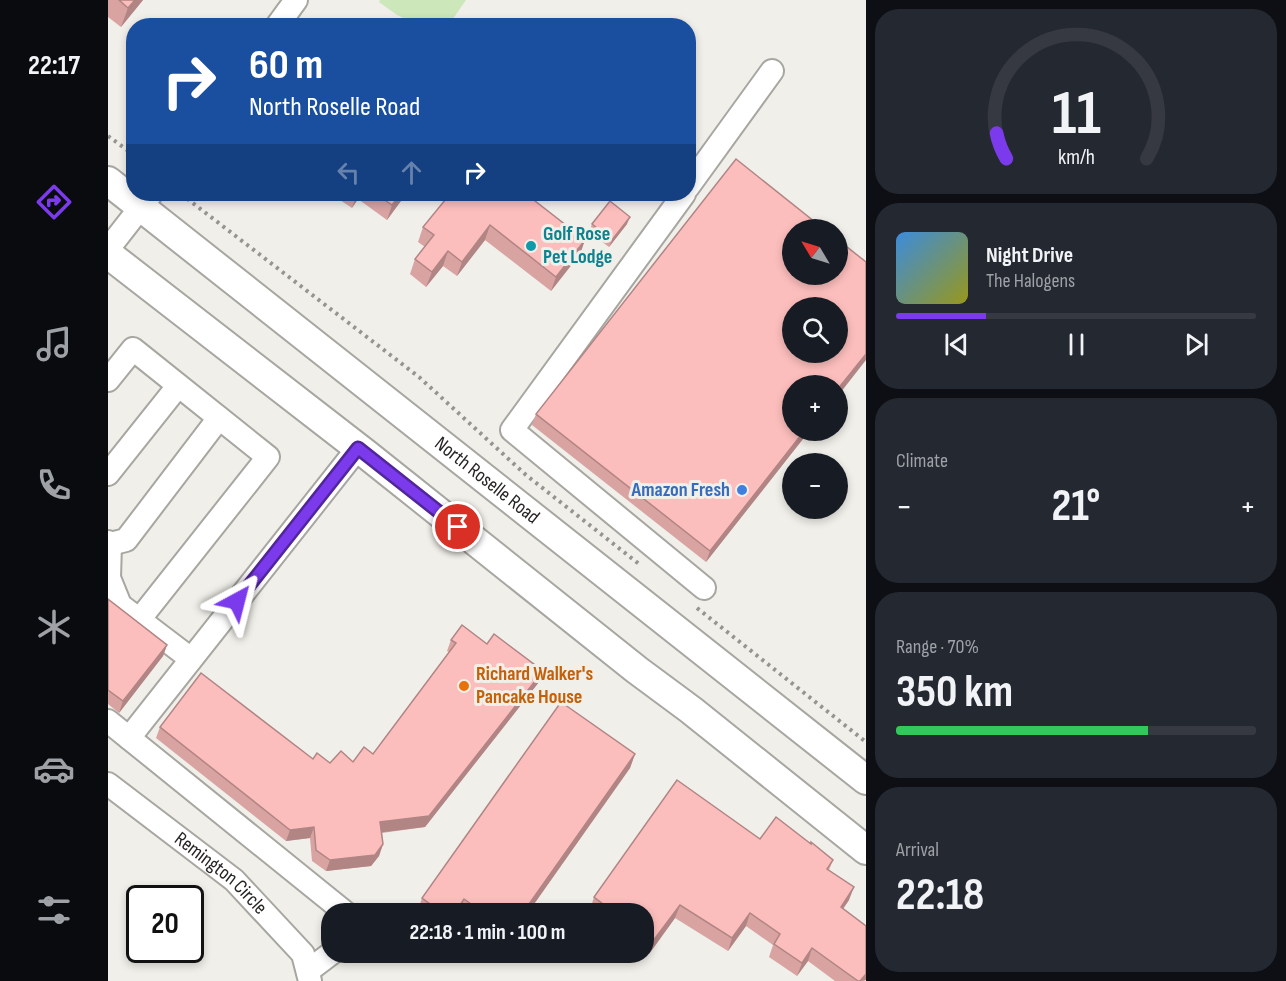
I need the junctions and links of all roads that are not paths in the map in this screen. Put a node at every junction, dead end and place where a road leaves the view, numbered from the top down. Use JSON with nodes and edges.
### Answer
{"nodes":[{"id":1,"x":296,"y":0,"type":"edge"},
{"id":2,"x":283,"y":18,"type":"edge"},
{"id":3,"x":772,"y":72,"type":"dead end"},
{"id":4,"x":696,"y":176,"type":"edge"},
{"id":5,"x":108,"y":181,"type":"edge"},
{"id":6,"x":126,"y":190,"type":"edge"},
{"id":7,"x":146,"y":201,"type":"edge"},
{"id":8,"x":679,"y":201,"type":"edge"},
{"id":9,"x":108,"y":252,"type":"edge"},
{"id":10,"x":108,"y":380,"type":"edge"},
{"id":11,"x":178,"y":386,"type":"junction"},
{"id":12,"x":219,"y":418,"type":"junction"},
{"id":13,"x":358,"y":448,"type":"junction"},
{"id":14,"x":108,"y":474,"type":"edge"},
{"id":15,"x":109,"y":543,"type":"edge"},
{"id":16,"x":705,"y":588,"type":"dead end"},
{"id":17,"x":139,"y":620,"type":"junction"},
{"id":18,"x":191,"y":659,"type":"junction"},
{"id":19,"x":108,"y":721,"type":"edge"},
{"id":20,"x":129,"y":738,"type":"junction"},
{"id":21,"x":866,"y":780,"type":"edge"},
{"id":22,"x":108,"y":784,"type":"edge"},
{"id":23,"x":866,"y":850,"type":"edge"},
{"id":24,"x":333,"y":903,"type":"edge"},
{"id":25,"x":322,"y":963,"type":"edge"},
{"id":26,"x":309,"y":976,"type":"edge"}],
"edges":[{"from":1,"to":2,"type":"street"},
{"from":3,"to":4,"type":"street"},
{"from":5,"to":6,"type":"main road","name":"North Roselle Road"},
{"from":7,"to":9,"type":"street"},
{"from":7,"to":21,"type":"main road","name":"North Roselle Road"},
{"from":8,"to":16,"type":"street"},
{"from":9,"to":13,"type":"main road"},
{"from":10,"to":11,"type":"street"},
{"from":11,"to":12,"type":"street"},
{"from":11,"to":14,"type":"street"},
{"from":12,"to":15,"type":"street"},
{"from":12,"to":17,"type":"street"},
{"from":13,"to":18,"type":"street"},
{"from":13,"to":23,"type":"main road"},
{"from":15,"to":17,"type":"street"},
{"from":17,"to":18,"type":"street"},
{"from":18,"to":20,"type":"street"},
{"from":19,"to":20,"type":"street"},
{"from":20,"to":24,"type":"street"},
{"from":22,"to":26,"type":"street","name":"Remington Circle"},
{"from":25,"to":26,"type":"street"}]}
